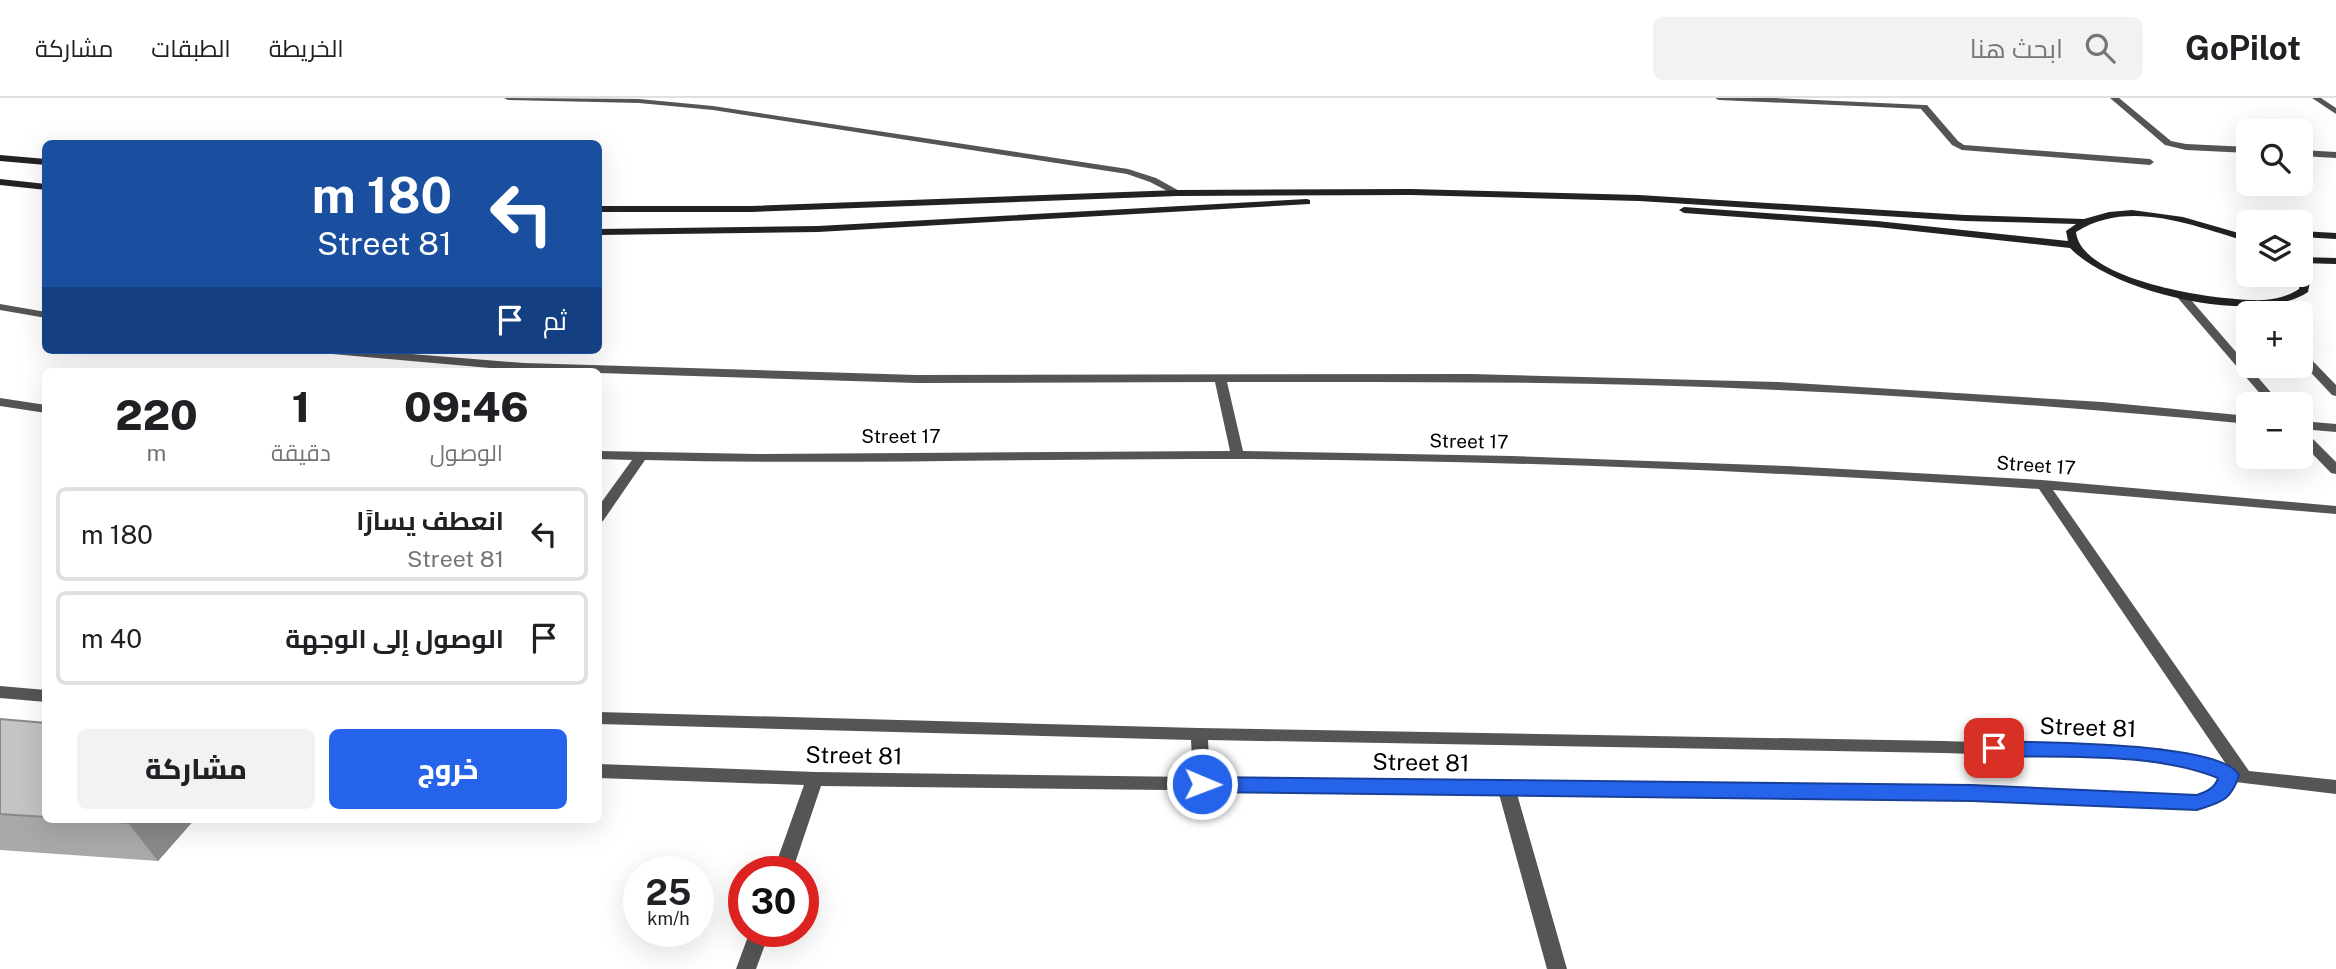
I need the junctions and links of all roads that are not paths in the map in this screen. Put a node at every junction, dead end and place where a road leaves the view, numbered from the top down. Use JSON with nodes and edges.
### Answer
{"nodes":[{"id":1,"x":508,"y":98,"type":"edge"},
{"id":2,"x":1719,"y":98,"type":"edge"},
{"id":3,"x":1917,"y":98,"type":"edge"},
{"id":4,"x":2114,"y":98,"type":"edge"},
{"id":5,"x":2316,"y":98,"type":"edge"},
{"id":6,"x":1924,"y":107,"type":"junction"},
{"id":7,"x":2336,"y":112,"type":"edge"},
{"id":8,"x":2236,"y":149,"type":"edge"},
{"id":9,"x":2313,"y":154,"type":"edge"},
{"id":10,"x":2336,"y":155,"type":"edge"},
{"id":11,"x":0,"y":158,"type":"edge"},
{"id":12,"x":42,"y":162,"type":"edge"},
{"id":13,"x":2150,"y":162,"type":"dead end"},
{"id":14,"x":0,"y":182,"type":"edge"},
{"id":15,"x":42,"y":187,"type":"edge"},
{"id":16,"x":1178,"y":193,"type":"junction"},
{"id":17,"x":602,"y":209,"type":"edge"},
{"id":18,"x":2082,"y":221,"type":"junction"},
{"id":19,"x":2216,"y":227,"type":"junction"},
{"id":20,"x":2236,"y":229,"type":"edge"},
{"id":21,"x":602,"y":232,"type":"edge"},
{"id":22,"x":2236,"y":234,"type":"edge"},
{"id":23,"x":2313,"y":235,"type":"edge"},
{"id":24,"x":2336,"y":236,"type":"edge"},
{"id":25,"x":2073,"y":245,"type":"junction"},
{"id":26,"x":2313,"y":260,"type":"edge"},
{"id":27,"x":2336,"y":261,"type":"edge"},
{"id":28,"x":2304,"y":287,"type":"edge"},
{"id":29,"x":2181,"y":295,"type":"junction"},
{"id":30,"x":2278,"y":301,"type":"edge"},
{"id":31,"x":2236,"y":302,"type":"edge"},
{"id":32,"x":0,"y":307,"type":"edge"},
{"id":33,"x":42,"y":314,"type":"edge"},
{"id":34,"x":369,"y":354,"type":"edge"},
{"id":35,"x":550,"y":368,"type":"edge"},
{"id":36,"x":2313,"y":368,"type":"edge"},
{"id":37,"x":602,"y":370,"type":"edge"},
{"id":38,"x":1221,"y":380,"type":"junction"},
{"id":39,"x":2265,"y":392,"type":"edge"},
{"id":40,"x":2336,"y":392,"type":"edge"},
{"id":41,"x":0,"y":402,"type":"edge"},
{"id":42,"x":42,"y":408,"type":"edge"},
{"id":43,"x":2236,"y":419,"type":"edge"},
{"id":44,"x":2313,"y":426,"type":"edge"},
{"id":45,"x":2336,"y":428,"type":"edge"},
{"id":46,"x":2313,"y":446,"type":"edge"},
{"id":47,"x":602,"y":455,"type":"edge"},
{"id":48,"x":1237,"y":455,"type":"junction"},
{"id":49,"x":641,"y":456,"type":"junction"},
{"id":50,"x":2336,"y":470,"type":"edge"},
{"id":51,"x":2042,"y":484,"type":"junction"},
{"id":52,"x":2336,"y":510,"type":"edge"},
{"id":53,"x":602,"y":512,"type":"edge"},
{"id":54,"x":0,"y":692,"type":"edge"},
{"id":55,"x":42,"y":696,"type":"edge"},
{"id":56,"x":602,"y":718,"type":"edge"},
{"id":57,"x":1199,"y":734,"type":"junction"},
{"id":58,"x":602,"y":771,"type":"edge"},
{"id":59,"x":2237,"y":776,"type":"junction"},
{"id":60,"x":815,"y":779,"type":"junction"},
{"id":61,"x":1202,"y":784,"type":"junction"},
{"id":62,"x":2336,"y":787,"type":"edge"},
{"id":63,"x":1506,"y":788,"type":"junction"},
{"id":64,"x":788,"y":856,"type":"edge"},
{"id":65,"x":754,"y":947,"type":"edge"},
{"id":66,"x":746,"y":969,"type":"edge"},
{"id":67,"x":1557,"y":969,"type":"edge"}],
"edges":[{"from":1,"to":16,"type":"street"},
{"from":2,"to":6,"type":"street"},
{"from":3,"to":6,"type":"street"},
{"from":4,"to":8,"type":"street"},
{"from":5,"to":7,"type":"street"},
{"from":6,"to":13,"type":"street"},
{"from":9,"to":10,"type":"street"},
{"from":11,"to":12,"type":"main road"},
{"from":14,"to":15,"type":"main road"},
{"from":16,"to":17,"type":"main road"},
{"from":16,"to":18,"type":"main road"},
{"from":18,"to":19,"type":"main road"},
{"from":18,"to":25,"type":"main road"},
{"from":19,"to":20,"type":"main road"},
{"from":19,"to":22,"type":"main road"},
{"from":21,"to":25,"type":"main road"},
{"from":23,"to":24,"type":"main road"},
{"from":25,"to":29,"type":"main road"},
{"from":26,"to":27,"type":"main road"},
{"from":28,"to":30,"type":"main road"},
{"from":29,"to":31,"type":"main road"},
{"from":29,"to":39,"type":"street"},
{"from":32,"to":33,"type":"street"},
{"from":34,"to":35,"type":"street"},
{"from":36,"to":40,"type":"street"},
{"from":37,"to":38,"type":"street"},
{"from":38,"to":43,"type":"street"},
{"from":38,"to":48,"type":"street"},
{"from":41,"to":42,"type":"street"},
{"from":44,"to":45,"type":"street"},
{"from":46,"to":50,"type":"street"},
{"from":47,"to":49,"type":"street","name":"Street 17"},
{"from":48,"to":49,"type":"street","name":"Street 17"},
{"from":48,"to":51,"type":"street","name":"Street 17"},
{"from":49,"to":53,"type":"street"},
{"from":51,"to":52,"type":"street","name":"Street 17"},
{"from":51,"to":59,"type":"street"},
{"from":54,"to":55,"type":"street"},
{"from":56,"to":57,"type":"street","name":"Street 81"},
{"from":57,"to":59,"type":"street","name":"Street 81"},
{"from":57,"to":61,"type":"street"},
{"from":58,"to":60,"type":"street","name":"Street 81"},
{"from":59,"to":62,"type":"street","name":"Street 81"},
{"from":59,"to":63,"type":"street","name":"Street 81"},
{"from":60,"to":61,"type":"street","name":"Street 81"},
{"from":60,"to":64,"type":"street"},
{"from":61,"to":63,"type":"street","name":"Street 81"},
{"from":63,"to":67,"type":"street"},
{"from":65,"to":66,"type":"street"}]}
